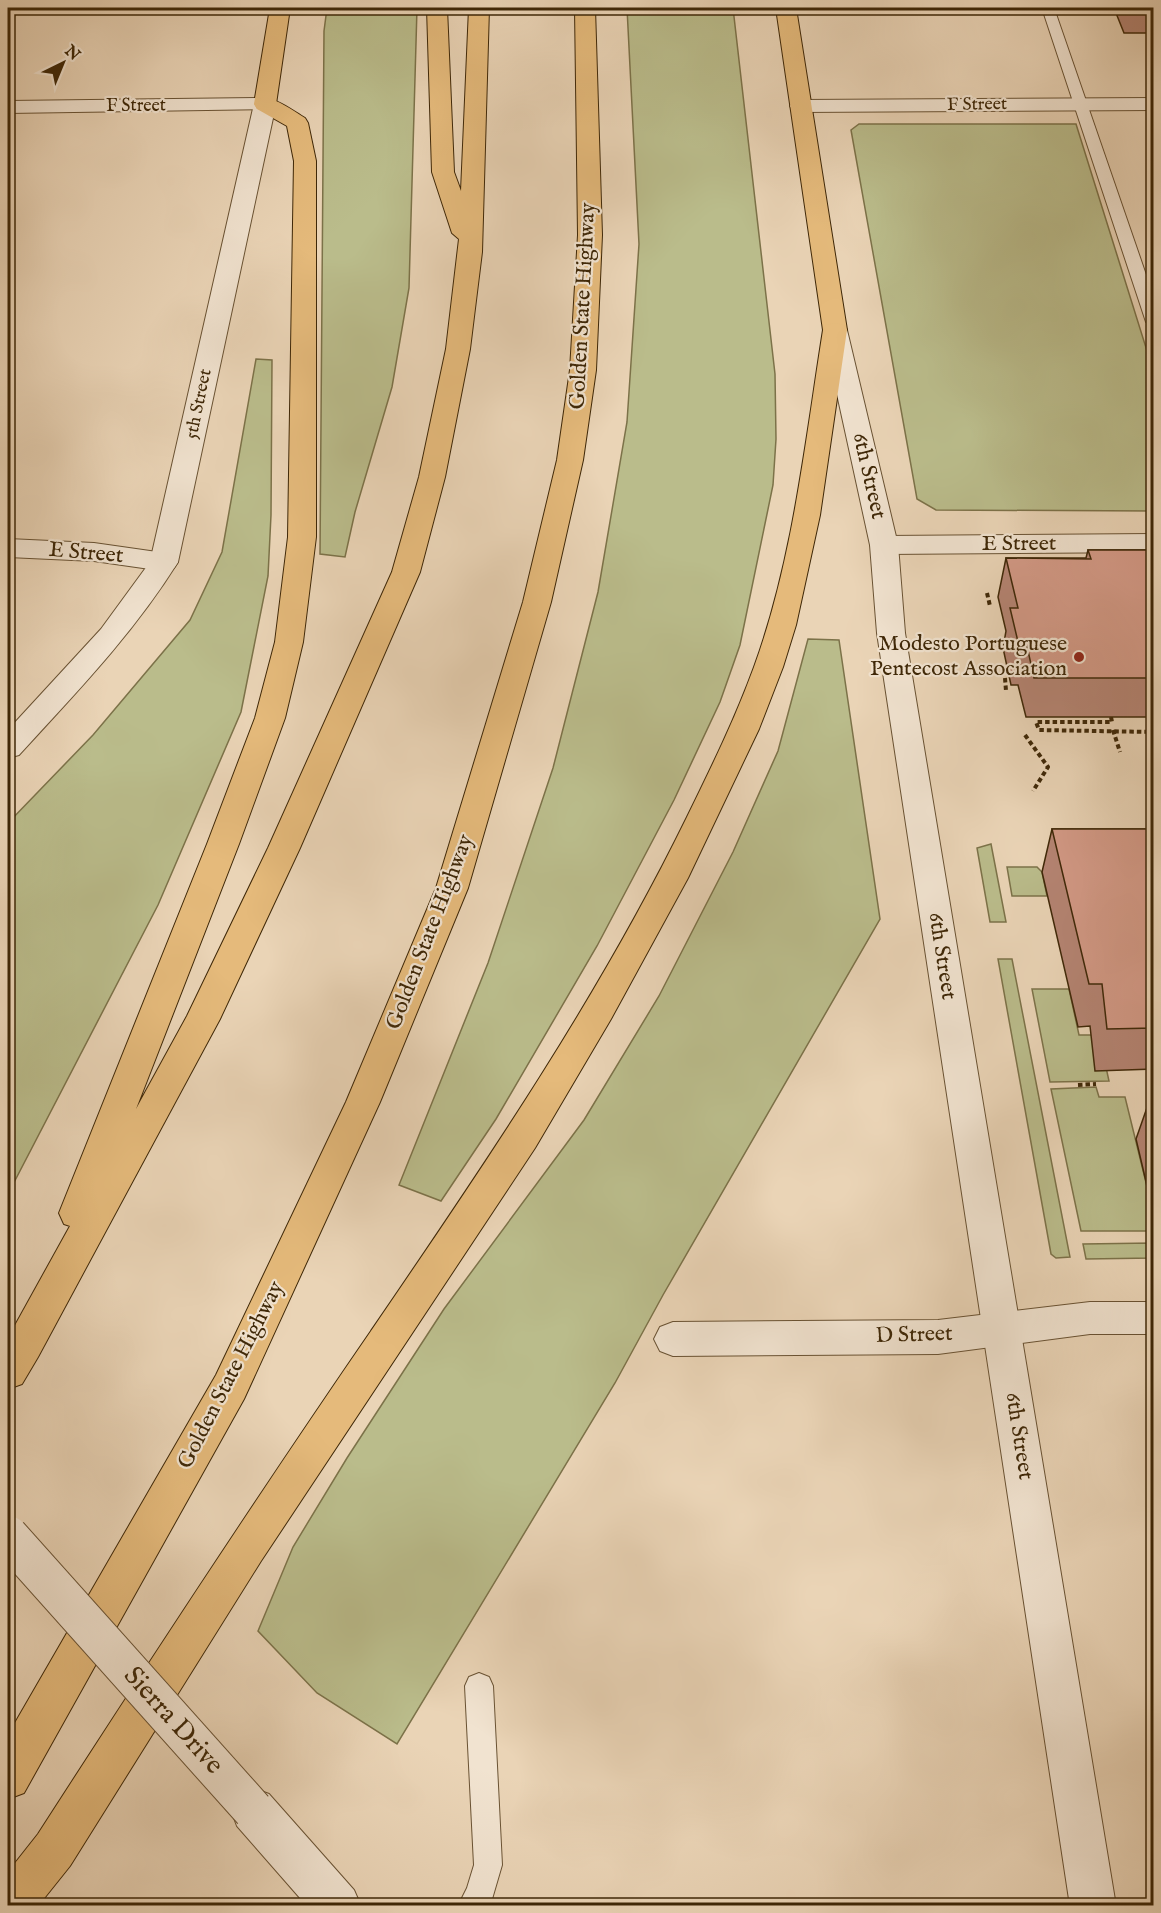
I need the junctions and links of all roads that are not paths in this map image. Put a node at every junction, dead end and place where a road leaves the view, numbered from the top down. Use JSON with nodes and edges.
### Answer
{"nodes":[{"id":1,"x":11,"y":8,"type":"edge"},
{"id":2,"x":280,"y":8,"type":"edge"},
{"id":3,"x":437,"y":8,"type":"edge"},
{"id":4,"x":479,"y":8,"type":"edge"},
{"id":5,"x":585,"y":8,"type":"edge"},
{"id":6,"x":786,"y":8,"type":"edge"},
{"id":7,"x":1048,"y":8,"type":"edge"},
{"id":8,"x":8,"y":17,"type":"edge"},
{"id":9,"x":265,"y":104,"type":"junction"},
{"id":10,"x":1082,"y":104,"type":"junction"},
{"id":11,"x":1154,"y":104,"type":"edge"},
{"id":12,"x":801,"y":106,"type":"junction"},
{"id":13,"x":8,"y":107,"type":"edge"},
{"id":14,"x":470,"y":252,"type":"junction"},
{"id":15,"x":1154,"y":322,"type":"edge"},
{"id":16,"x":835,"y":330,"type":"junction"},
{"id":17,"x":1154,"y":543,"type":"edge"},
{"id":18,"x":884,"y":545,"type":"junction"},
{"id":19,"x":8,"y":548,"type":"edge"},
{"id":20,"x":164,"y":562,"type":"junction"},
{"id":21,"x":8,"y":748,"type":"edge"},
{"id":22,"x":1154,"y":1318,"type":"edge"},
{"id":23,"x":1002,"y":1329,"type":"junction"},
{"id":24,"x":673,"y":1339,"type":"dead end"},
{"id":25,"x":24,"y":1345,"type":"junction"},
{"id":26,"x":8,"y":1372,"type":"edge"},
{"id":27,"x":8,"y":1536,"type":"edge"},
{"id":28,"x":479,"y":1686,"type":"dead end"},
{"id":29,"x":8,"y":1777,"type":"edge"},
{"id":30,"x":9,"y":1905,"type":"edge"},
{"id":31,"x":338,"y":1905,"type":"edge"},
{"id":32,"x":472,"y":1905,"type":"edge"},
{"id":33,"x":1093,"y":1905,"type":"edge"}],
"edges":[{"from":1,"to":8,"type":"lane"},
{"from":2,"to":9,"type":"main road","name":"5th Street"},
{"from":3,"to":14,"type":"main road"},
{"from":4,"to":14,"type":"main road"},
{"from":5,"to":29,"type":"main road","name":"Golden State Highway"},
{"from":6,"to":12,"type":"main road","name":"6th Street"},
{"from":7,"to":10,"type":"lane"},
{"from":9,"to":13,"type":"street","name":"F Street"},
{"from":9,"to":20,"type":"street","name":"5th Street"},
{"from":9,"to":25,"type":"main road"},
{"from":10,"to":11,"type":"street","name":"F Street"},
{"from":10,"to":12,"type":"street","name":"F Street"},
{"from":10,"to":15,"type":"lane"},
{"from":12,"to":16,"type":"main road","name":"6th Street"},
{"from":14,"to":25,"type":"main road"},
{"from":16,"to":18,"type":"street","name":"6th Street"},
{"from":16,"to":30,"type":"main road"},
{"from":17,"to":18,"type":"street","name":"E Street"},
{"from":18,"to":23,"type":"street","name":"6th Street"},
{"from":19,"to":20,"type":"street","name":"E Street"},
{"from":20,"to":21,"type":"street","name":"5th Street"},
{"from":22,"to":23,"type":"street","name":"D Street"},
{"from":23,"to":24,"type":"street","name":"D Street"},
{"from":23,"to":33,"type":"street","name":"6th Street"},
{"from":25,"to":26,"type":"main road"},
{"from":27,"to":31,"type":"street","name":"Sierra Drive","bridge":true},
{"from":28,"to":32,"type":"lane"}]}
